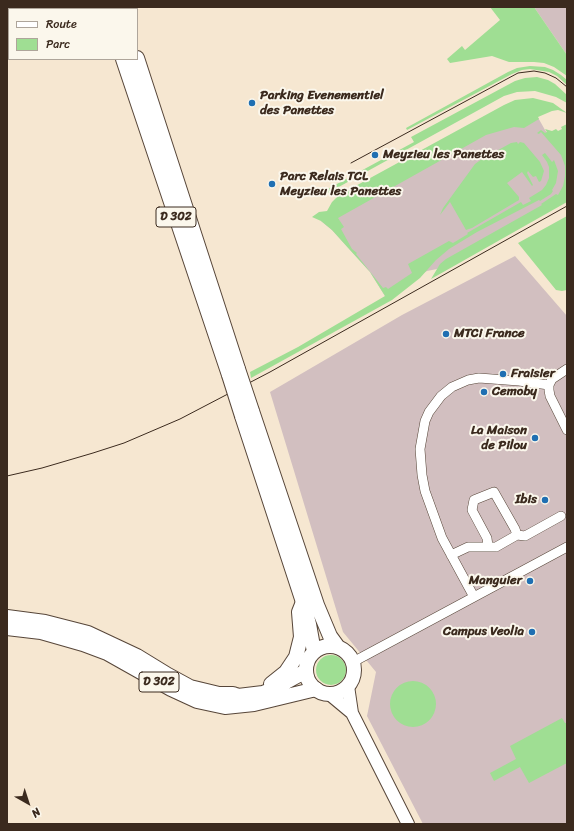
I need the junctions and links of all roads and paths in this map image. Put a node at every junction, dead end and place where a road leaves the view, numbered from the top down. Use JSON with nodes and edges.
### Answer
{"nodes":[{"id":1,"x":123,"y":60,"type":"edge"},
{"id":2,"x":138,"y":60,"type":"edge"},
{"id":3,"x":567,"y":369,"type":"edge"},
{"id":4,"x":233,"y":372,"type":"junction"},
{"id":5,"x":550,"y":385,"type":"junction"},
{"id":6,"x":247,"y":414,"type":"junction"},
{"id":7,"x":567,"y":430,"type":"edge"},
{"id":8,"x":561,"y":516,"type":"dead end"},
{"id":9,"x":517,"y":535,"type":"junction"},
{"id":10,"x":488,"y":546,"type":"junction"},
{"id":11,"x":567,"y":547,"type":"edge"},
{"id":12,"x":451,"y":555,"type":"junction"},
{"id":13,"x":474,"y":597,"type":"junction"},
{"id":14,"x":303,"y":602,"type":"junction"},
{"id":15,"x":7,"y":617,"type":"edge"},
{"id":16,"x":7,"y":628,"type":"edge"},
{"id":17,"x":338,"y":647,"type":"junction"},
{"id":18,"x":314,"y":652,"type":"junction"},
{"id":19,"x":353,"y":662,"type":"junction"},
{"id":20,"x":306,"y":671,"type":"junction"},
{"id":21,"x":348,"y":686,"type":"junction"},
{"id":22,"x":322,"y":691,"type":"junction"},
{"id":23,"x":232,"y":694,"type":"junction"},
{"id":24,"x":352,"y":713,"type":"junction"},
{"id":25,"x":408,"y":824,"type":"edge"}],
"edges":[{"from":1,"to":4,"type":"main road","number":"D 302"},
{"from":2,"to":4,"type":"main road","number":"D 302"},
{"from":3,"to":5,"type":"street"},
{"from":4,"to":6,"type":"main road","number":"D 302","bridge":true},
{"from":5,"to":7,"type":"street"},
{"from":5,"to":12,"type":"street"},
{"from":6,"to":14,"type":"main road","number":"D 302"},
{"from":6,"to":17,"type":"main road","number":"D 302"},
{"from":8,"to":9,"type":"street"},
{"from":9,"to":10,"type":"street"},
{"from":9,"to":10,"type":"street"},
{"from":10,"to":12,"type":"street"},
{"from":11,"to":13,"type":"street"},
{"from":12,"to":13,"type":"street"},
{"from":13,"to":19,"type":"street"},
{"from":14,"to":18,"type":"main road","number":"D 302"},
{"from":14,"to":23,"type":"main road"},
{"from":15,"to":23,"type":"main road","number":"D 302"},
{"from":16,"to":22,"type":"main road","number":"D 302"},
{"from":17,"to":18,"type":"main road"},
{"from":17,"to":19,"type":"main road"},
{"from":18,"to":20,"type":"main road"},
{"from":19,"to":21,"type":"main road"},
{"from":20,"to":22,"type":"main road"},
{"from":20,"to":23,"type":"main road","number":"D 302"},
{"from":21,"to":22,"type":"main road"},
{"from":21,"to":24,"type":"main road"},
{"from":22,"to":24,"type":"main road"},
{"from":24,"to":25,"type":"main road"}]}
